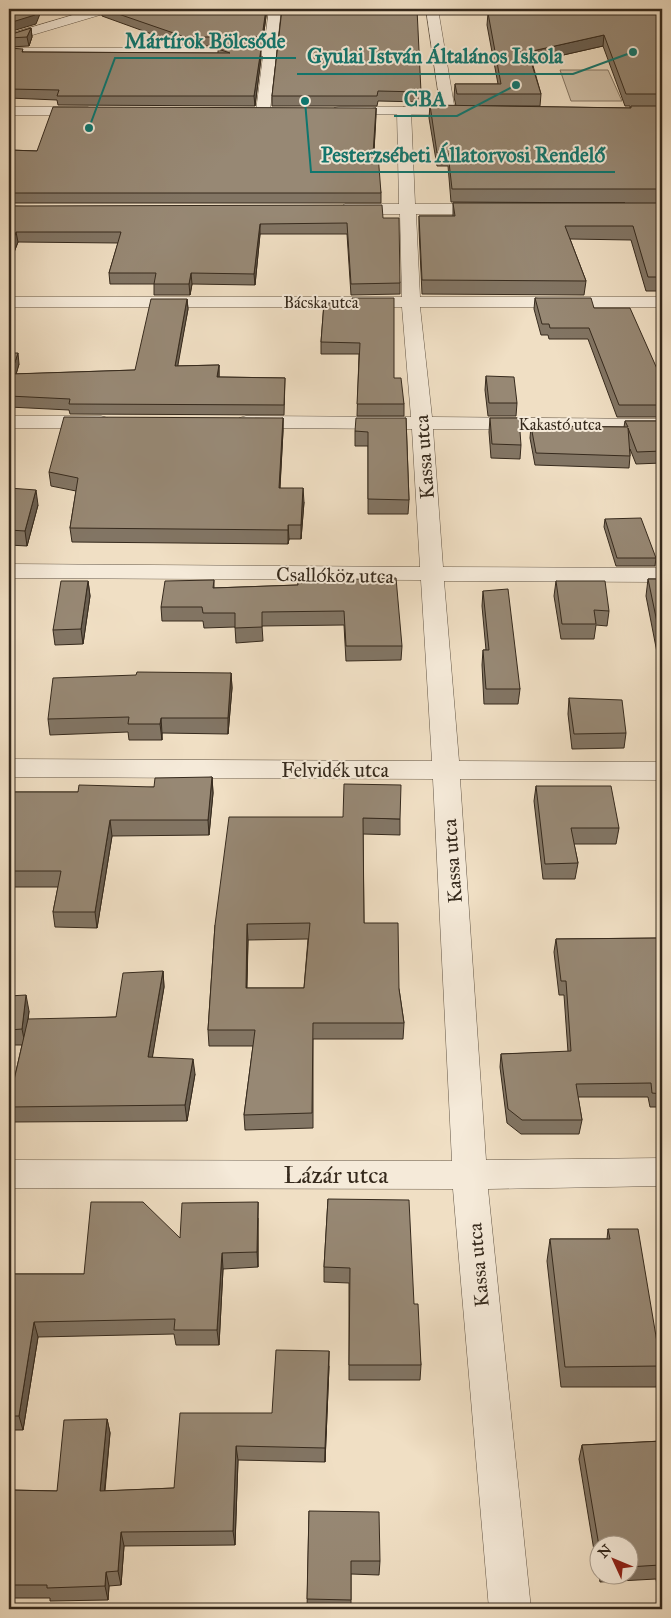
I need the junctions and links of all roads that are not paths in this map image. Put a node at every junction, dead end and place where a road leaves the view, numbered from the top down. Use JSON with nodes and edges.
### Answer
{"nodes":[{"id":1,"x":106,"y":9,"type":"edge"},
{"id":2,"x":275,"y":9,"type":"edge"},
{"id":3,"x":432,"y":9,"type":"edge"},
{"id":4,"x":11,"y":37,"type":"edge"},
{"id":5,"x":9,"y":52,"type":"edge"},
{"id":6,"x":271,"y":52,"type":"junction"},
{"id":7,"x":9,"y":111,"type":"edge"},
{"id":8,"x":107,"y":111,"type":"edge"},
{"id":9,"x":244,"y":111,"type":"edge"},
{"id":10,"x":323,"y":111,"type":"edge"},
{"id":11,"x":404,"y":111,"type":"junction"},
{"id":12,"x":448,"y":111,"type":"junction"},
{"id":13,"x":485,"y":111,"type":"edge"},
{"id":14,"x":406,"y":208,"type":"junction"},
{"id":15,"x":326,"y":209,"type":"edge"},
{"id":16,"x":507,"y":209,"type":"edge"},
{"id":17,"x":9,"y":302,"type":"edge"},
{"id":18,"x":662,"y":302,"type":"edge"},
{"id":19,"x":411,"y":303,"type":"junction"},
{"id":20,"x":9,"y":422,"type":"edge"},
{"id":21,"x":118,"y":422,"type":"edge"},
{"id":22,"x":228,"y":422,"type":"edge"},
{"id":23,"x":422,"y":423,"type":"junction"},
{"id":24,"x":662,"y":425,"type":"edge"},
{"id":25,"x":9,"y":571,"type":"edge"},
{"id":26,"x":432,"y":576,"type":"junction"},
{"id":27,"x":662,"y":576,"type":"edge"},
{"id":28,"x":9,"y":768,"type":"edge"},
{"id":29,"x":446,"y":771,"type":"junction"},
{"id":30,"x":662,"y":771,"type":"edge"},
{"id":31,"x":662,"y":1172,"type":"edge"},
{"id":32,"x":9,"y":1174,"type":"edge"},
{"id":33,"x":471,"y":1175,"type":"junction"},
{"id":34,"x":510,"y":1609,"type":"edge"}],
"edges":[{"from":1,"to":4,"type":"street"},
{"from":2,"to":6,"type":"street"},
{"from":3,"to":12,"type":"street"},
{"from":5,"to":6,"type":"street"},
{"from":6,"to":9,"type":"street"},
{"from":7,"to":8,"type":"street"},
{"from":10,"to":11,"type":"street"},
{"from":11,"to":12,"type":"street"},
{"from":11,"to":14,"type":"street","name":"Kassa utca"},
{"from":12,"to":13,"type":"street"},
{"from":14,"to":15,"type":"street"},
{"from":14,"to":16,"type":"street"},
{"from":14,"to":19,"type":"street","name":"Kassa utca"},
{"from":17,"to":19,"type":"street","name":"Bácska utca"},
{"from":18,"to":19,"type":"street","name":"Bácska utca"},
{"from":19,"to":23,"type":"street","name":"Kassa utca"},
{"from":20,"to":21,"type":"street"},
{"from":22,"to":23,"type":"street","name":"Kakastó utca"},
{"from":23,"to":24,"type":"street","name":"Kakastó utca"},
{"from":23,"to":26,"type":"street","name":"Kassa utca"},
{"from":25,"to":26,"type":"street","name":"Csallóköz utca"},
{"from":26,"to":27,"type":"street","name":"Csallóköz utca"},
{"from":26,"to":29,"type":"street","name":"Kassa utca"},
{"from":28,"to":29,"type":"street","name":"Felvidék utca"},
{"from":29,"to":30,"type":"street","name":"Felvidék utca"},
{"from":29,"to":33,"type":"street","name":"Kassa utca"},
{"from":31,"to":33,"type":"street","name":"Lázár utca"},
{"from":32,"to":33,"type":"street","name":"Lázár utca"},
{"from":33,"to":34,"type":"street","name":"Kassa utca"}]}
